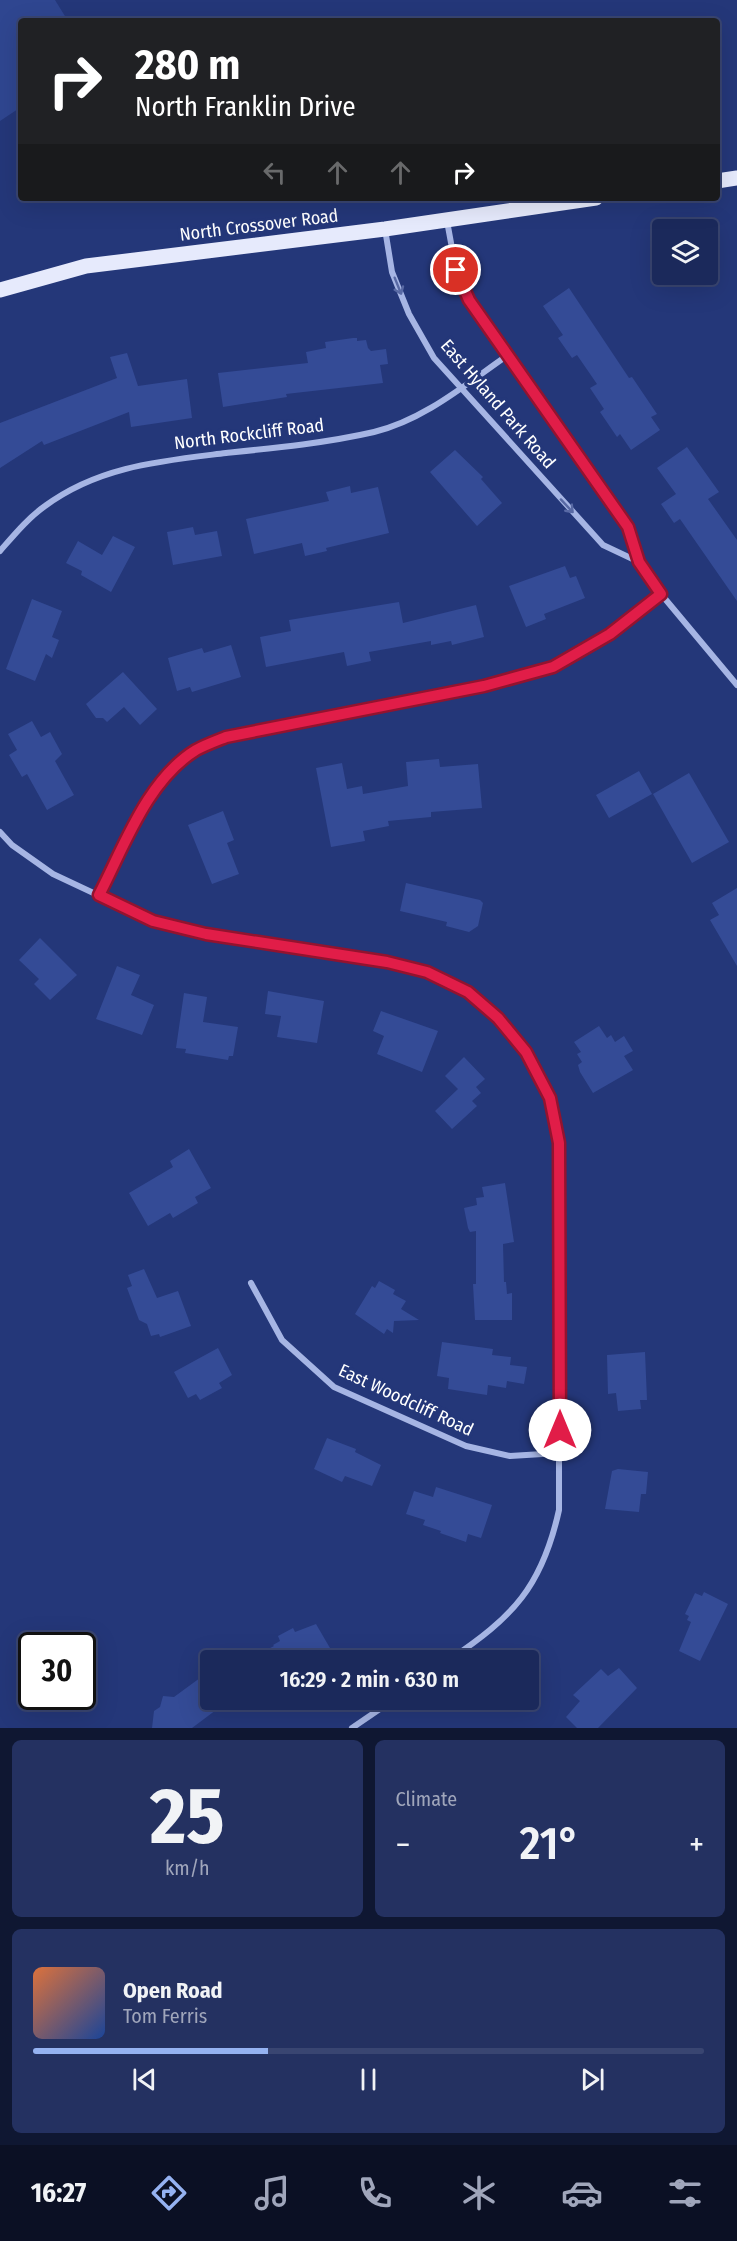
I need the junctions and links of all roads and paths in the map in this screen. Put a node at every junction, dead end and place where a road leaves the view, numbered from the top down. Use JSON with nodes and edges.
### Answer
{"nodes":[{"id":1,"x":737,"y":178,"type":"edge"},
{"id":2,"x":720,"y":181,"type":"edge"},
{"id":3,"x":576,"y":201,"type":"edge"},
{"id":4,"x":447,"y":220,"type":"junction"},
{"id":5,"x":385,"y":230,"type":"junction"},
{"id":6,"x":0,"y":290,"type":"edge"},
{"id":7,"x":508,"y":355,"type":"junction"},
{"id":8,"x":459,"y":388,"type":"junction"},
{"id":9,"x":0,"y":551,"type":"edge"},
{"id":10,"x":639,"y":562,"type":"junction"},
{"id":11,"x":661,"y":594,"type":"junction"},
{"id":12,"x":737,"y":685,"type":"edge"},
{"id":13,"x":0,"y":832,"type":"edge"},
{"id":14,"x":99,"y":895,"type":"junction"},
{"id":15,"x":251,"y":1283,"type":"dead end"},
{"id":16,"x":560,"y":1454,"type":"junction"},
{"id":17,"x":464,"y":1650,"type":"edge"},
{"id":18,"x":378,"y":1710,"type":"edge"},
{"id":19,"x":352,"y":1728,"type":"edge"}],
"edges":[{"from":1,"to":2,"type":"main road"},
{"from":3,"to":4,"type":"main road","name":"North Crossover Road"},
{"from":4,"to":5,"type":"main road","name":"North Crossover Road"},
{"from":4,"to":7,"type":"street","name":"East Hyland Park Road"},
{"from":5,"to":6,"type":"main road","name":"North Crossover Road"},
{"from":5,"to":8,"type":"street","name":"East Hyland Park Road","one_way":true},
{"from":7,"to":8,"type":"street","name":"North Rockcliff Road"},
{"from":7,"to":10,"type":"street","name":"East Hyland Park Road"},
{"from":8,"to":9,"type":"street","name":"North Rockcliff Road"},
{"from":8,"to":10,"type":"street","name":"East Hyland Park Road","one_way":true},
{"from":10,"to":11,"type":"street","name":"East Hyland Park Road"},
{"from":11,"to":12,"type":"street","name":"East Hyland Park Road"},
{"from":11,"to":14,"type":"street"},
{"from":13,"to":14,"type":"street"},
{"from":14,"to":16,"type":"street"},
{"from":15,"to":16,"type":"street","name":"East Woodcliff Road"},
{"from":16,"to":17,"type":"street"},
{"from":18,"to":19,"type":"street"}]}
